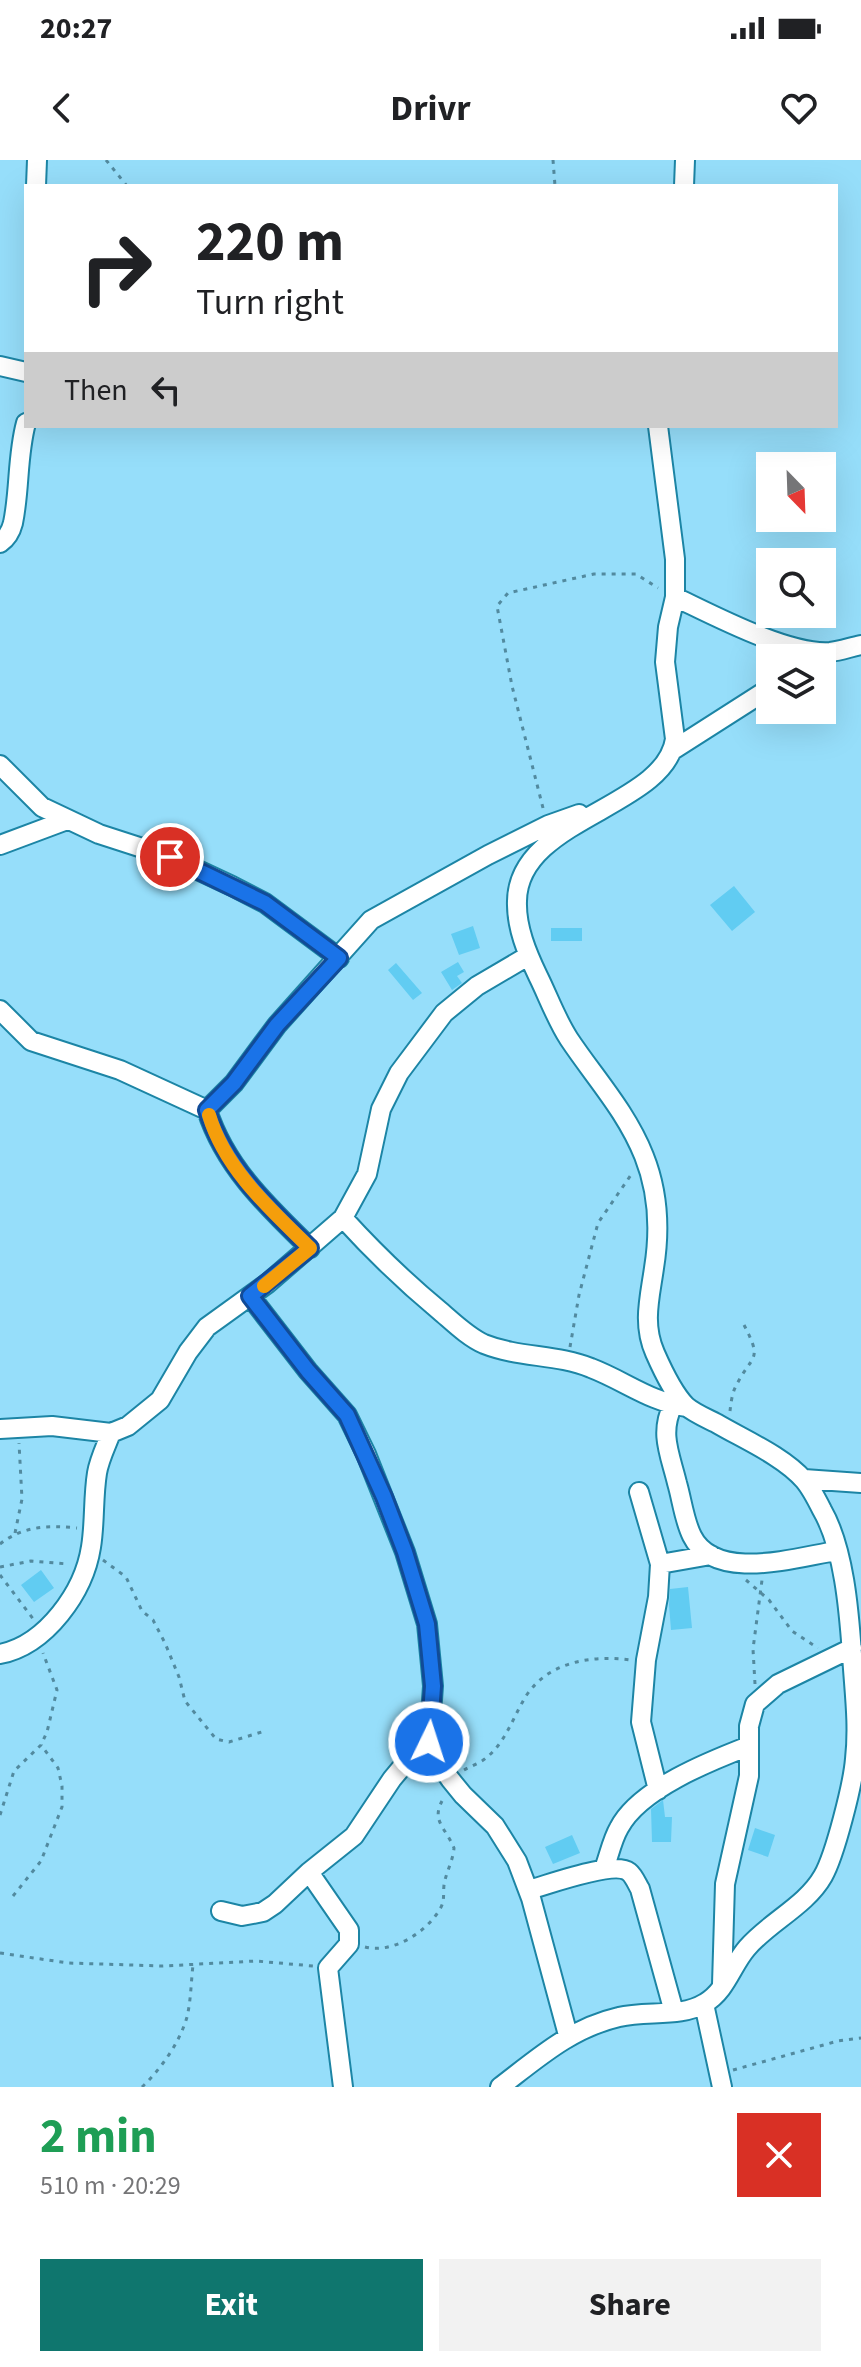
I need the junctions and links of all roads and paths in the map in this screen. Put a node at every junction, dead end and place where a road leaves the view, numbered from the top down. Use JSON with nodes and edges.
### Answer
{"nodes":[{"id":1,"x":37,"y":160,"type":"edge"},
{"id":2,"x":106,"y":160,"type":"edge"},
{"id":3,"x":553,"y":160,"type":"edge"},
{"id":4,"x":685,"y":160,"type":"edge"},
{"id":5,"x":36,"y":184,"type":"edge"},
{"id":6,"x":125,"y":184,"type":"edge"},
{"id":7,"x":555,"y":184,"type":"edge"},
{"id":8,"x":684,"y":184,"type":"edge"},
{"id":9,"x":0,"y":366,"type":"edge"},
{"id":10,"x":24,"y":372,"type":"edge"},
{"id":11,"x":25,"y":428,"type":"edge"},
{"id":12,"x":658,"y":428,"type":"edge"},
{"id":13,"x":0,"y":446,"type":"edge"},
{"id":14,"x":20,"y":446,"type":"junction"},
{"id":15,"x":0,"y":543,"type":"edge"},
{"id":16,"x":674,"y":598,"type":"junction"},
{"id":17,"x":785,"y":644,"type":"edge"},
{"id":18,"x":861,"y":645,"type":"edge"},
{"id":19,"x":836,"y":652,"type":"edge"},
{"id":20,"x":756,"y":697,"type":"edge"},
{"id":21,"x":673,"y":750,"type":"junction"},
{"id":22,"x":0,"y":765,"type":"edge"},
{"id":23,"x":616,"y":800,"type":"junction"},
{"id":24,"x":67,"y":820,"type":"junction"},
{"id":25,"x":548,"y":825,"type":"junction"},
{"id":26,"x":0,"y":845,"type":"edge"},
{"id":27,"x":528,"y":956,"type":"junction"},
{"id":28,"x":339,"y":958,"type":"junction"},
{"id":29,"x":0,"y":1010,"type":"edge"},
{"id":30,"x":207,"y":1110,"type":"junction"},
{"id":31,"x":645,"y":1157,"type":"junction"},
{"id":32,"x":343,"y":1218,"type":"junction"},
{"id":33,"x":310,"y":1248,"type":"junction"},
{"id":34,"x":250,"y":1296,"type":"junction"},
{"id":35,"x":743,"y":1323,"type":"dead end"},
{"id":36,"x":568,"y":1359,"type":"junction"},
{"id":37,"x":680,"y":1406,"type":"junction"},
{"id":38,"x":9,"y":1428,"type":"edge"},
{"id":39,"x":729,"y":1431,"type":"junction"},
{"id":40,"x":111,"y":1433,"type":"junction"},
{"id":41,"x":804,"y":1479,"type":"junction"},
{"id":42,"x":861,"y":1483,"type":"edge"},
{"id":43,"x":639,"y":1492,"type":"dead end"},
{"id":44,"x":93,"y":1530,"type":"junction"},
{"id":45,"x":15,"y":1533,"type":"junction"},
{"id":46,"x":0,"y":1544,"type":"edge"},
{"id":47,"x":836,"y":1551,"type":"junction"},
{"id":48,"x":711,"y":1555,"type":"junction"},
{"id":49,"x":87,"y":1559,"type":"junction"},
{"id":50,"x":763,"y":1563,"type":"junction"},
{"id":51,"x":660,"y":1564,"type":"junction"},
{"id":52,"x":731,"y":1564,"type":"junction"},
{"id":53,"x":0,"y":1567,"type":"edge"},
{"id":54,"x":0,"y":1575,"type":"edge"},
{"id":55,"x":761,"y":1591,"type":"junction"},
{"id":56,"x":41,"y":1635,"type":"junction"},
{"id":57,"x":852,"y":1648,"type":"junction"},
{"id":58,"x":0,"y":1654,"type":"edge"},
{"id":59,"x":831,"y":1657,"type":"junction"},
{"id":60,"x":646,"y":1660,"type":"junction"},
{"id":61,"x":755,"y":1704,"type":"junction"},
{"id":62,"x":265,"y":1731,"type":"dead end"},
{"id":63,"x":429,"y":1742,"type":"junction"},
{"id":64,"x":41,"y":1745,"type":"junction"},
{"id":65,"x":749,"y":1746,"type":"junction"},
{"id":66,"x":858,"y":1763,"type":"edge"},
{"id":67,"x":452,"y":1781,"type":"junction"},
{"id":68,"x":658,"y":1790,"type":"junction"},
{"id":69,"x":0,"y":1815,"type":"edge"},
{"id":70,"x":604,"y":1869,"type":"junction"},
{"id":71,"x":309,"y":1872,"type":"junction"},
{"id":72,"x":528,"y":1890,"type":"junction"},
{"id":73,"x":13,"y":1896,"type":"dead end"},
{"id":74,"x":221,"y":1911,"type":"dead end"},
{"id":75,"x":349,"y":1944,"type":"junction"},
{"id":76,"x":0,"y":1953,"type":"edge"},
{"id":77,"x":194,"y":1964,"type":"junction"},
{"id":78,"x":328,"y":1968,"type":"junction"},
{"id":79,"x":722,"y":1987,"type":"junction"},
{"id":80,"x":704,"y":2004,"type":"junction"},
{"id":81,"x":674,"y":2012,"type":"junction"},
{"id":82,"x":568,"y":2035,"type":"junction"},
{"id":83,"x":861,"y":2038,"type":"edge"},
{"id":84,"x":720,"y":2080,"type":"edge"},
{"id":85,"x":142,"y":2087,"type":"edge"},
{"id":86,"x":343,"y":2087,"type":"edge"},
{"id":87,"x":500,"y":2087,"type":"edge"}],
"edges":[{"from":1,"to":5,"type":"street"},
{"from":2,"to":6,"type":"path"},
{"from":3,"to":7,"type":"path"},
{"from":4,"to":8,"type":"street"},
{"from":9,"to":10,"type":"street"},
{"from":11,"to":14,"type":"street"},
{"from":12,"to":16,"type":"street"},
{"from":13,"to":14,"type":"street"},
{"from":14,"to":15,"type":"street"},
{"from":16,"to":17,"type":"street"},
{"from":16,"to":21,"type":"street"},
{"from":16,"to":25,"type":"path"},
{"from":18,"to":19,"type":"street"},
{"from":20,"to":21,"type":"street"},
{"from":21,"to":23,"type":"street"},
{"from":22,"to":24,"type":"street"},
{"from":23,"to":25,"type":"street"},
{"from":23,"to":27,"type":"street"},
{"from":24,"to":26,"type":"street"},
{"from":24,"to":28,"type":"street"},
{"from":25,"to":28,"type":"street"},
{"from":27,"to":31,"type":"street"},
{"from":27,"to":32,"type":"street"},
{"from":28,"to":30,"type":"street"},
{"from":29,"to":30,"type":"street"},
{"from":30,"to":33,"type":"street"},
{"from":31,"to":36,"type":"path"},
{"from":31,"to":37,"type":"street"},
{"from":32,"to":33,"type":"street"},
{"from":32,"to":36,"type":"street"},
{"from":33,"to":34,"type":"street"},
{"from":34,"to":40,"type":"street"},
{"from":34,"to":63,"type":"street"},
{"from":35,"to":39,"type":"path"},
{"from":36,"to":37,"type":"street"},
{"from":37,"to":39,"type":"street"},
{"from":37,"to":48,"type":"street"},
{"from":38,"to":40,"type":"street"},
{"from":38,"to":45,"type":"path"},
{"from":39,"to":41,"type":"street"},
{"from":40,"to":44,"type":"street"},
{"from":41,"to":42,"type":"street"},
{"from":41,"to":47,"type":"street"},
{"from":43,"to":51,"type":"street"},
{"from":44,"to":45,"type":"path"},
{"from":44,"to":49,"type":"street"},
{"from":45,"to":46,"type":"path"},
{"from":47,"to":50,"type":"street"},
{"from":47,"to":57,"type":"street"},
{"from":48,"to":51,"type":"street"},
{"from":48,"to":52,"type":"street"},
{"from":49,"to":53,"type":"path"},
{"from":49,"to":56,"type":"street"},
{"from":49,"to":62,"type":"path"},
{"from":50,"to":52,"type":"street"},
{"from":50,"to":55,"type":"path"},
{"from":51,"to":60,"type":"street"},
{"from":52,"to":55,"type":"path"},
{"from":54,"to":56,"type":"path"},
{"from":55,"to":59,"type":"path"},
{"from":55,"to":61,"type":"path"},
{"from":56,"to":58,"type":"street"},
{"from":56,"to":64,"type":"path"},
{"from":57,"to":59,"type":"street"},
{"from":57,"to":66,"type":"street"},
{"from":59,"to":61,"type":"street"},
{"from":60,"to":67,"type":"path"},
{"from":60,"to":68,"type":"street"},
{"from":61,"to":65,"type":"street"},
{"from":63,"to":67,"type":"street"},
{"from":63,"to":71,"type":"street"},
{"from":64,"to":69,"type":"path"},
{"from":64,"to":73,"type":"path"},
{"from":65,"to":68,"type":"street"},
{"from":65,"to":79,"type":"street"},
{"from":66,"to":79,"type":"street"},
{"from":67,"to":72,"type":"street"},
{"from":67,"to":75,"type":"path"},
{"from":68,"to":70,"type":"street"},
{"from":70,"to":72,"type":"street"},
{"from":70,"to":81,"type":"street"},
{"from":71,"to":74,"type":"street"},
{"from":71,"to":75,"type":"street"},
{"from":72,"to":82,"type":"street"},
{"from":75,"to":78,"type":"street"},
{"from":76,"to":77,"type":"path"},
{"from":77,"to":78,"type":"path"},
{"from":77,"to":85,"type":"path"},
{"from":78,"to":86,"type":"street"},
{"from":79,"to":80,"type":"street"},
{"from":80,"to":81,"type":"street"},
{"from":80,"to":84,"type":"street"},
{"from":81,"to":82,"type":"street"},
{"from":82,"to":87,"type":"street"},
{"from":83,"to":84,"type":"path"}]}
